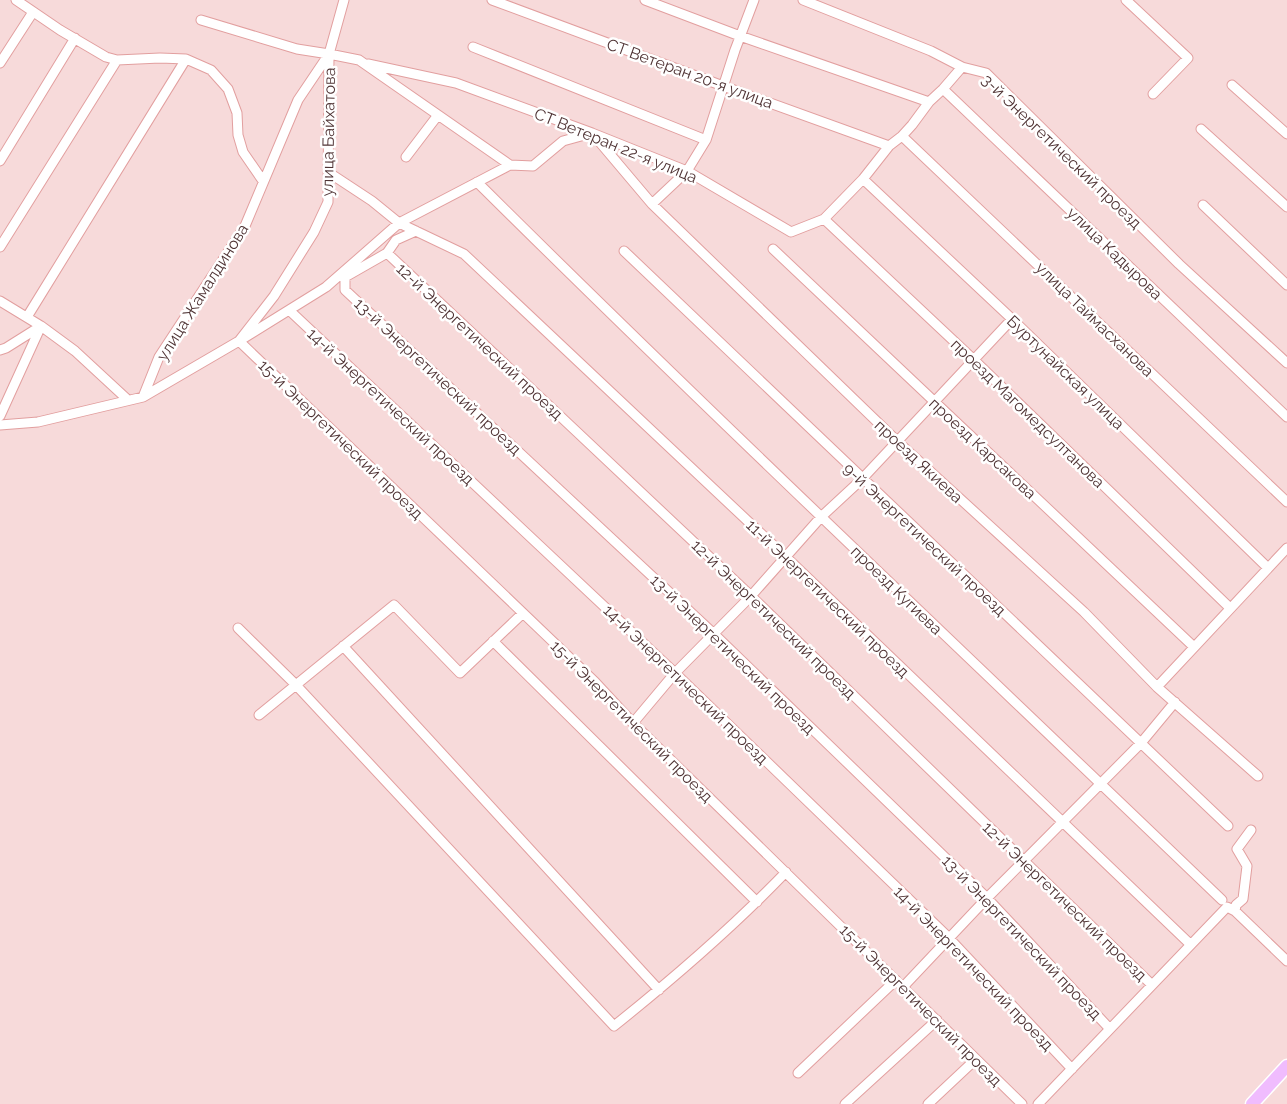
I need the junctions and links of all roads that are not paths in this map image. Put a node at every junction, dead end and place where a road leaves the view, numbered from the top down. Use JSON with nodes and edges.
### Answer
{"nodes":[{"id":1,"x":16,"y":0,"type":"edge"},
{"id":2,"x":344,"y":0,"type":"edge"},
{"id":3,"x":492,"y":0,"type":"edge"},
{"id":4,"x":644,"y":0,"type":"edge"},
{"id":5,"x":754,"y":0,"type":"edge"},
{"id":6,"x":803,"y":0,"type":"edge"},
{"id":7,"x":1126,"y":0,"type":"edge"},
{"id":8,"x":33,"y":12,"type":"junction"},
{"id":9,"x":200,"y":20,"type":"dead end"},
{"id":10,"x":740,"y":36,"type":"junction"},
{"id":11,"x":75,"y":38,"type":"junction"},
{"id":12,"x":473,"y":47,"type":"dead end"},
{"id":13,"x":329,"y":54,"type":"junction"},
{"id":14,"x":186,"y":59,"type":"junction"},
{"id":15,"x":118,"y":60,"type":"junction"},
{"id":16,"x":0,"y":63,"type":"edge"},
{"id":17,"x":364,"y":63,"type":"junction"},
{"id":18,"x":962,"y":67,"type":"junction"},
{"id":19,"x":1232,"y":85,"type":"dead end"},
{"id":20,"x":723,"y":86,"type":"junction"},
{"id":21,"x":943,"y":89,"type":"junction"},
{"id":22,"x":1153,"y":94,"type":"dead end"},
{"id":23,"x":929,"y":102,"type":"junction"},
{"id":24,"x":438,"y":115,"type":"junction"},
{"id":25,"x":1201,"y":129,"type":"dead end"},
{"id":26,"x":592,"y":133,"type":"junction"},
{"id":27,"x":1287,"y":134,"type":"edge"},
{"id":28,"x":902,"y":136,"type":"junction"},
{"id":29,"x":706,"y":140,"type":"junction"},
{"id":30,"x":889,"y":146,"type":"junction"},
{"id":31,"x":406,"y":157,"type":"dead end"},
{"id":32,"x":0,"y":162,"type":"edge"},
{"id":33,"x":510,"y":166,"type":"junction"},
{"id":34,"x":687,"y":171,"type":"junction"},
{"id":35,"x":328,"y":172,"type":"junction"},
{"id":36,"x":863,"y":179,"type":"junction"},
{"id":37,"x":263,"y":181,"type":"junction"},
{"id":38,"x":477,"y":182,"type":"junction"},
{"id":39,"x":652,"y":204,"type":"junction"},
{"id":40,"x":1203,"y":205,"type":"dead end"},
{"id":41,"x":1287,"y":207,"type":"edge"},
{"id":42,"x":824,"y":219,"type":"junction"},
{"id":43,"x":399,"y":223,"type":"junction"},
{"id":44,"x":416,"y":231,"type":"junction"},
{"id":45,"x":0,"y":248,"type":"edge"},
{"id":46,"x":773,"y":249,"type":"dead end"},
{"id":47,"x":624,"y":251,"type":"dead end"},
{"id":48,"x":389,"y":255,"type":"junction"},
{"id":49,"x":345,"y":277,"type":"junction"},
{"id":50,"x":1287,"y":285,"type":"edge"},
{"id":51,"x":326,"y":287,"type":"junction"},
{"id":52,"x":0,"y":301,"type":"edge"},
{"id":53,"x":290,"y":310,"type":"junction"},
{"id":54,"x":27,"y":317,"type":"junction"},
{"id":55,"x":1012,"y":319,"type":"junction"},
{"id":56,"x":41,"y":326,"type":"junction"},
{"id":57,"x":239,"y":342,"type":"junction"},
{"id":58,"x":0,"y":350,"type":"edge"},
{"id":59,"x":974,"y":360,"type":"junction"},
{"id":60,"x":1287,"y":363,"type":"edge"},
{"id":61,"x":142,"y":397,"type":"junction"},
{"id":62,"x":128,"y":400,"type":"junction"},
{"id":63,"x":934,"y":402,"type":"junction"},
{"id":64,"x":0,"y":416,"type":"edge"},
{"id":65,"x":1287,"y":417,"type":"edge"},
{"id":66,"x":0,"y":425,"type":"edge"},
{"id":67,"x":898,"y":442,"type":"junction"},
{"id":68,"x":862,"y":479,"type":"junction"},
{"id":69,"x":1287,"y":502,"type":"edge"},
{"id":70,"x":821,"y":517,"type":"junction"},
{"id":71,"x":1287,"y":548,"type":"edge"},
{"id":72,"x":787,"y":558,"type":"junction"},
{"id":73,"x":1268,"y":568,"type":"junction"},
{"id":74,"x":751,"y":596,"type":"junction"},
{"id":75,"x":1230,"y":608,"type":"junction"},
{"id":76,"x":523,"y":613,"type":"junction"},
{"id":77,"x":238,"y":628,"type":"dead end"},
{"id":78,"x":714,"y":634,"type":"junction"},
{"id":79,"x":493,"y":641,"type":"junction"},
{"id":80,"x":343,"y":646,"type":"junction"},
{"id":81,"x":1194,"y":647,"type":"junction"},
{"id":82,"x":675,"y":673,"type":"junction"},
{"id":83,"x":296,"y":684,"type":"junction"},
{"id":84,"x":1157,"y":687,"type":"junction"},
{"id":85,"x":1175,"y":702,"type":"junction"},
{"id":86,"x":259,"y":715,"type":"dead end"},
{"id":87,"x":633,"y":723,"type":"junction"},
{"id":88,"x":1141,"y":743,"type":"junction"},
{"id":89,"x":1258,"y":776,"type":"dead end"},
{"id":90,"x":1100,"y":783,"type":"junction"},
{"id":91,"x":1062,"y":822,"type":"junction"},
{"id":92,"x":1228,"y":826,"type":"dead end"},
{"id":93,"x":1251,"y":830,"type":"dead end"},
{"id":94,"x":1025,"y":861,"type":"junction"},
{"id":95,"x":786,"y":872,"type":"junction"},
{"id":96,"x":987,"y":898,"type":"junction"},
{"id":97,"x":1222,"y":900,"type":"dead end"},
{"id":98,"x":757,"y":902,"type":"junction"},
{"id":99,"x":1235,"y":911,"type":"junction"},
{"id":100,"x":950,"y":938,"type":"junction"},
{"id":101,"x":1190,"y":944,"type":"junction"},
{"id":102,"x":1287,"y":961,"type":"edge"},
{"id":103,"x":896,"y":980,"type":"junction"},
{"id":104,"x":1152,"y":985,"type":"junction"},
{"id":105,"x":903,"y":987,"type":"junction"},
{"id":106,"x":659,"y":990,"type":"junction"},
{"id":107,"x":937,"y":1020,"type":"junction"},
{"id":108,"x":1110,"y":1029,"type":"junction"},
{"id":109,"x":976,"y":1059,"type":"junction"},
{"id":110,"x":1287,"y":1066,"type":"edge"},
{"id":111,"x":1072,"y":1069,"type":"junction"},
{"id":112,"x":798,"y":1074,"type":"dead end"},
{"id":113,"x":1018,"y":1103,"type":"edge"},
{"id":114,"x":845,"y":1104,"type":"edge"},
{"id":115,"x":928,"y":1104,"type":"edge"},
{"id":116,"x":1038,"y":1104,"type":"edge"},
{"id":117,"x":1252,"y":1104,"type":"edge"}],
"edges":[{"from":1,"to":8,"type":"street"},
{"from":2,"to":13,"type":"street"},
{"from":3,"to":20,"type":"street","name":"СТ Ветеран 20-я улица"},
{"from":4,"to":10,"type":"street"},
{"from":5,"to":10,"type":"street"},
{"from":6,"to":18,"type":"street"},
{"from":7,"to":22,"type":"street"},
{"from":8,"to":11,"type":"street"},
{"from":8,"to":16,"type":"street"},
{"from":9,"to":13,"type":"street"},
{"from":10,"to":20,"type":"street"},
{"from":10,"to":23,"type":"street"},
{"from":11,"to":15,"type":"street"},
{"from":11,"to":32,"type":"street"},
{"from":12,"to":29,"type":"street"},
{"from":13,"to":17,"type":"street","name":"улица Байхатова"},
{"from":13,"to":35,"type":"street","name":"улица Байхатова"},
{"from":13,"to":37,"type":"street","name":"улица Жамалдинова"},
{"from":14,"to":15,"type":"street"},
{"from":14,"to":37,"type":"street"},
{"from":14,"to":54,"type":"street"},
{"from":15,"to":45,"type":"street"},
{"from":17,"to":24,"type":"street","name":"улица Байхатова"},
{"from":17,"to":26,"type":"street","name":"СТ Ветеран 22-я улица"},
{"from":18,"to":21,"type":"street","name":"3-й Энергетический проезд"},
{"from":18,"to":60,"type":"street","name":"3-й Энергетический проезд"},
{"from":19,"to":27,"type":"street"},
{"from":20,"to":29,"type":"street"},
{"from":20,"to":30,"type":"street","name":"СТ Ветеран 20-я улица"},
{"from":21,"to":23,"type":"street","name":"3-й Энергетический проезд"},
{"from":21,"to":65,"type":"street","name":"улица Кадырова"},
{"from":23,"to":28,"type":"street","name":"3-й Энергетический проезд"},
{"from":24,"to":31,"type":"street"},
{"from":24,"to":33,"type":"street","name":"улица Байхатова"},
{"from":25,"to":41,"type":"street"},
{"from":26,"to":33,"type":"street"},
{"from":26,"to":34,"type":"street","name":"СТ Ветеран 22-я улица"},
{"from":26,"to":39,"type":"street","name":"проезд Якиева"},
{"from":28,"to":30,"type":"street","name":"3-й Энергетический проезд"},
{"from":28,"to":69,"type":"street","name":"улица Таймасханова"},
{"from":29,"to":34,"type":"street"},
{"from":30,"to":36,"type":"street","name":"3-й Энергетический проезд"},
{"from":33,"to":38,"type":"street"},
{"from":34,"to":39,"type":"street"},
{"from":34,"to":42,"type":"street","name":"СТ Ветеран 22-я улица"},
{"from":35,"to":43,"type":"street","name":"11-й Энергетический проезд"},
{"from":35,"to":57,"type":"street","name":"улица Байхатова"},
{"from":36,"to":42,"type":"street","name":"3-й Энергетический проезд"},
{"from":36,"to":55,"type":"street","name":"Буртунайская улица"},
{"from":37,"to":61,"type":"street","name":"улица Жамалдинова"},
{"from":38,"to":43,"type":"street"},
{"from":38,"to":70,"type":"street","name":"проезд Кугиева"},
{"from":39,"to":67,"type":"street","name":"проезд Якиева"},
{"from":40,"to":50,"type":"street"},
{"from":42,"to":59,"type":"street","name":"проезд Магомедсултанова"},
{"from":43,"to":44,"type":"street","name":"11-й Энергетический проезд"},
{"from":43,"to":51,"type":"street"},
{"from":44,"to":48,"type":"street"},
{"from":44,"to":72,"type":"street","name":"11-й Энергетический проезд"},
{"from":46,"to":63,"type":"street","name":"проезд Карсакова"},
{"from":47,"to":68,"type":"street","name":"9-й Энергетический проезд"},
{"from":48,"to":49,"type":"street"},
{"from":48,"to":74,"type":"street","name":"12-й Энергетический проезд"},
{"from":49,"to":51,"type":"street"},
{"from":49,"to":78,"type":"street","name":"13-й Энергетический проезд"},
{"from":51,"to":53,"type":"street"},
{"from":52,"to":54,"type":"street"},
{"from":53,"to":57,"type":"street"},
{"from":53,"to":82,"type":"street","name":"14-й Энергетический проезд"},
{"from":54,"to":56,"type":"street"},
{"from":55,"to":59,"type":"street"},
{"from":55,"to":73,"type":"street","name":"Буртунайская улица"},
{"from":56,"to":58,"type":"street"},
{"from":56,"to":62,"type":"street"},
{"from":56,"to":64,"type":"street"},
{"from":57,"to":61,"type":"street"},
{"from":57,"to":76,"type":"street","name":"15-й Энергетический проезд"},
{"from":59,"to":63,"type":"street"},
{"from":59,"to":75,"type":"street","name":"проезд Магомедсултанова"},
{"from":61,"to":62,"type":"street"},
{"from":62,"to":66,"type":"street"},
{"from":63,"to":67,"type":"street"},
{"from":63,"to":81,"type":"street","name":"проезд Карсакова"},
{"from":67,"to":68,"type":"street"},
{"from":67,"to":84,"type":"street","name":"проезд Якиева"},
{"from":68,"to":70,"type":"street"},
{"from":68,"to":88,"type":"street","name":"9-й Энергетический проезд"},
{"from":70,"to":72,"type":"street"},
{"from":70,"to":90,"type":"street","name":"проезд Кугиева"},
{"from":71,"to":73,"type":"street"},
{"from":72,"to":74,"type":"street"},
{"from":72,"to":91,"type":"street","name":"11-й Энергетический проезд"},
{"from":73,"to":75,"type":"street"},
{"from":74,"to":78,"type":"street"},
{"from":74,"to":94,"type":"street","name":"12-й Энергетический проезд"},
{"from":75,"to":81,"type":"street"},
{"from":76,"to":79,"type":"street"},
{"from":76,"to":87,"type":"street","name":"15-й Энергетический проезд"},
{"from":77,"to":83,"type":"street"},
{"from":78,"to":82,"type":"street"},
{"from":78,"to":96,"type":"street","name":"13-й Энергетический проезд"},
{"from":79,"to":80,"type":"street"},
{"from":79,"to":98,"type":"street"},
{"from":80,"to":83,"type":"street"},
{"from":80,"to":106,"type":"street"},
{"from":81,"to":84,"type":"street"},
{"from":82,"to":87,"type":"street"},
{"from":82,"to":100,"type":"street","name":"14-й Энергетический проезд"},
{"from":83,"to":86,"type":"street"},
{"from":83,"to":106,"type":"street"},
{"from":84,"to":85,"type":"street","name":"проезд Якиева"},
{"from":85,"to":88,"type":"street"},
{"from":85,"to":89,"type":"street","name":"проезд Якиева"},
{"from":87,"to":95,"type":"street","name":"15-й Энергетический проезд"},
{"from":88,"to":90,"type":"street"},
{"from":88,"to":92,"type":"street","name":"9-й Энергетический проезд"},
{"from":90,"to":91,"type":"street"},
{"from":90,"to":97,"type":"street","name":"проезд Кугиева"},
{"from":91,"to":94,"type":"street"},
{"from":91,"to":101,"type":"street","name":"11-й Энергетический проезд"},
{"from":93,"to":99,"type":"street"},
{"from":94,"to":96,"type":"street"},
{"from":94,"to":104,"type":"street","name":"12-й Энергетический проезд"},
{"from":95,"to":98,"type":"street"},
{"from":95,"to":103,"type":"street","name":"15-й Энергетический проезд"},
{"from":96,"to":100,"type":"street"},
{"from":96,"to":108,"type":"street","name":"13-й Энергетический проезд"},
{"from":98,"to":106,"type":"street"},
{"from":99,"to":101,"type":"street"},
{"from":99,"to":102,"type":"street"},
{"from":100,"to":105,"type":"street"},
{"from":100,"to":111,"type":"street","name":"14-й Энергетический проезд"},
{"from":101,"to":104,"type":"street"},
{"from":103,"to":105,"type":"street","name":"15-й Энергетический проезд"},
{"from":103,"to":112,"type":"street"},
{"from":104,"to":108,"type":"street"},
{"from":105,"to":107,"type":"street","name":"15-й Энергетический проезд"},
{"from":107,"to":109,"type":"street","name":"15-й Энергетический проезд"},
{"from":107,"to":114,"type":"street"},
{"from":108,"to":111,"type":"street"},
{"from":109,"to":113,"type":"street","name":"15-й Энергетический проезд"},
{"from":109,"to":115,"type":"street"},
{"from":110,"to":117,"type":"highway"},
{"from":111,"to":116,"type":"street"}]}
